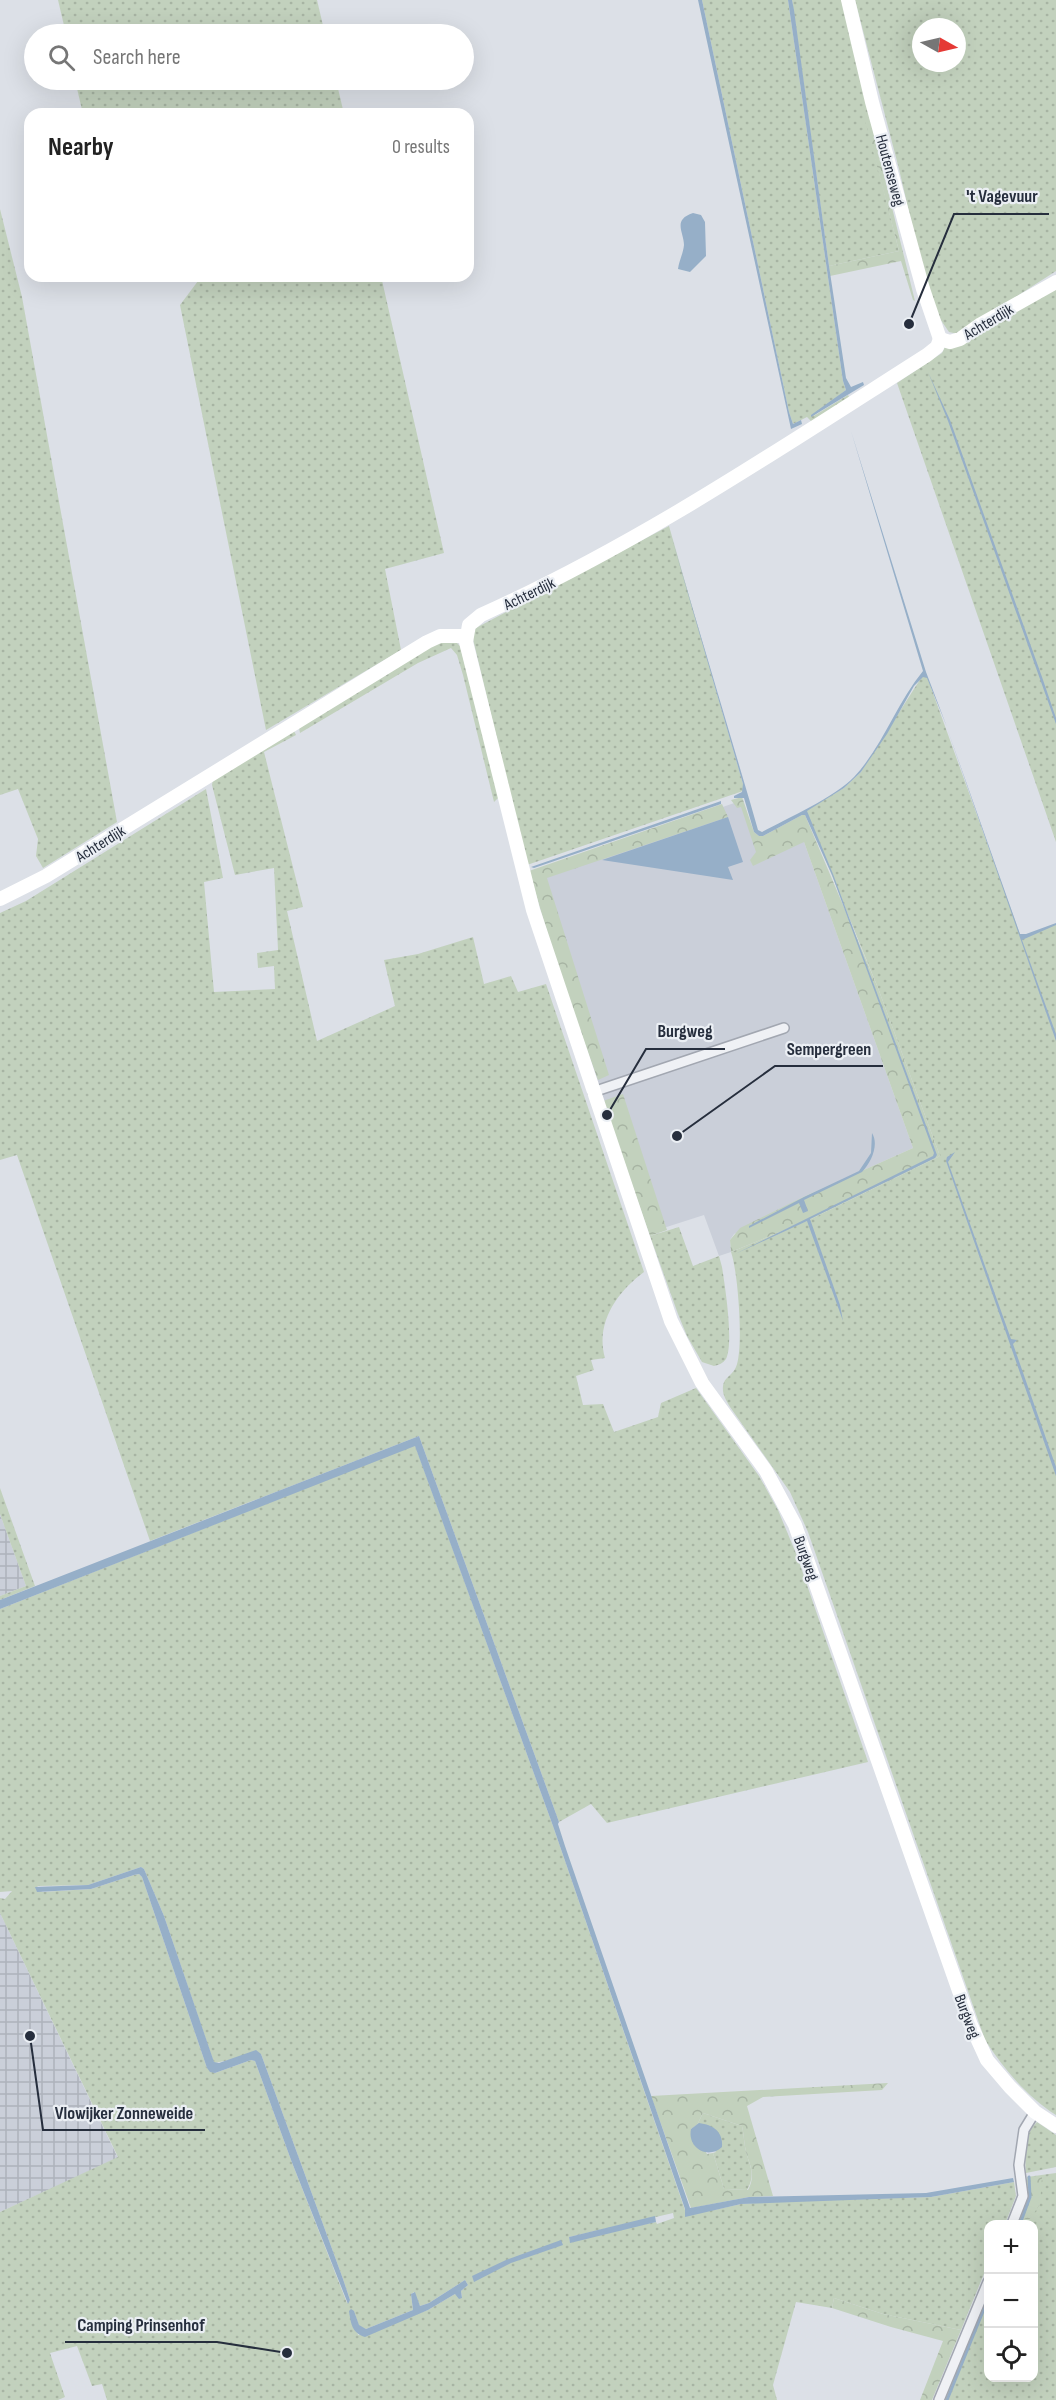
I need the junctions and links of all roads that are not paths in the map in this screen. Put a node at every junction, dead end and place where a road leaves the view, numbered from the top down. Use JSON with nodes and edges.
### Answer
{"nodes":[{"id":1,"x":849,"y":0,"type":"edge"},
{"id":2,"x":1056,"y":282,"type":"edge"},
{"id":3,"x":940,"y":339,"type":"junction"},
{"id":4,"x":466,"y":636,"type":"junction"},
{"id":5,"x":0,"y":899,"type":"edge"},
{"id":6,"x":784,"y":1028,"type":"dead end"},
{"id":7,"x":593,"y":1092,"type":"junction"},
{"id":8,"x":1035,"y":2112,"type":"junction"},
{"id":9,"x":1056,"y":2126,"type":"edge"},
{"id":10,"x":1014,"y":2220,"type":"edge"},
{"id":11,"x":984,"y":2292,"type":"edge"},
{"id":12,"x":939,"y":2400,"type":"edge"}],
"edges":[{"from":1,"to":3,"type":"main road","name":"Houtenseweg"},
{"from":2,"to":3,"type":"main road","name":"Achterdijk"},
{"from":3,"to":4,"type":"main road","name":"Achterdijk"},
{"from":4,"to":5,"type":"main road","name":"Achterdijk"},
{"from":4,"to":7,"type":"main road","name":"Burgweg"},
{"from":6,"to":7,"type":"street"},
{"from":7,"to":8,"type":"main road","name":"Burgweg"},
{"from":8,"to":9,"type":"main road","name":"Burgweg"},
{"from":8,"to":10,"type":"street"},
{"from":11,"to":12,"type":"street"}]}
